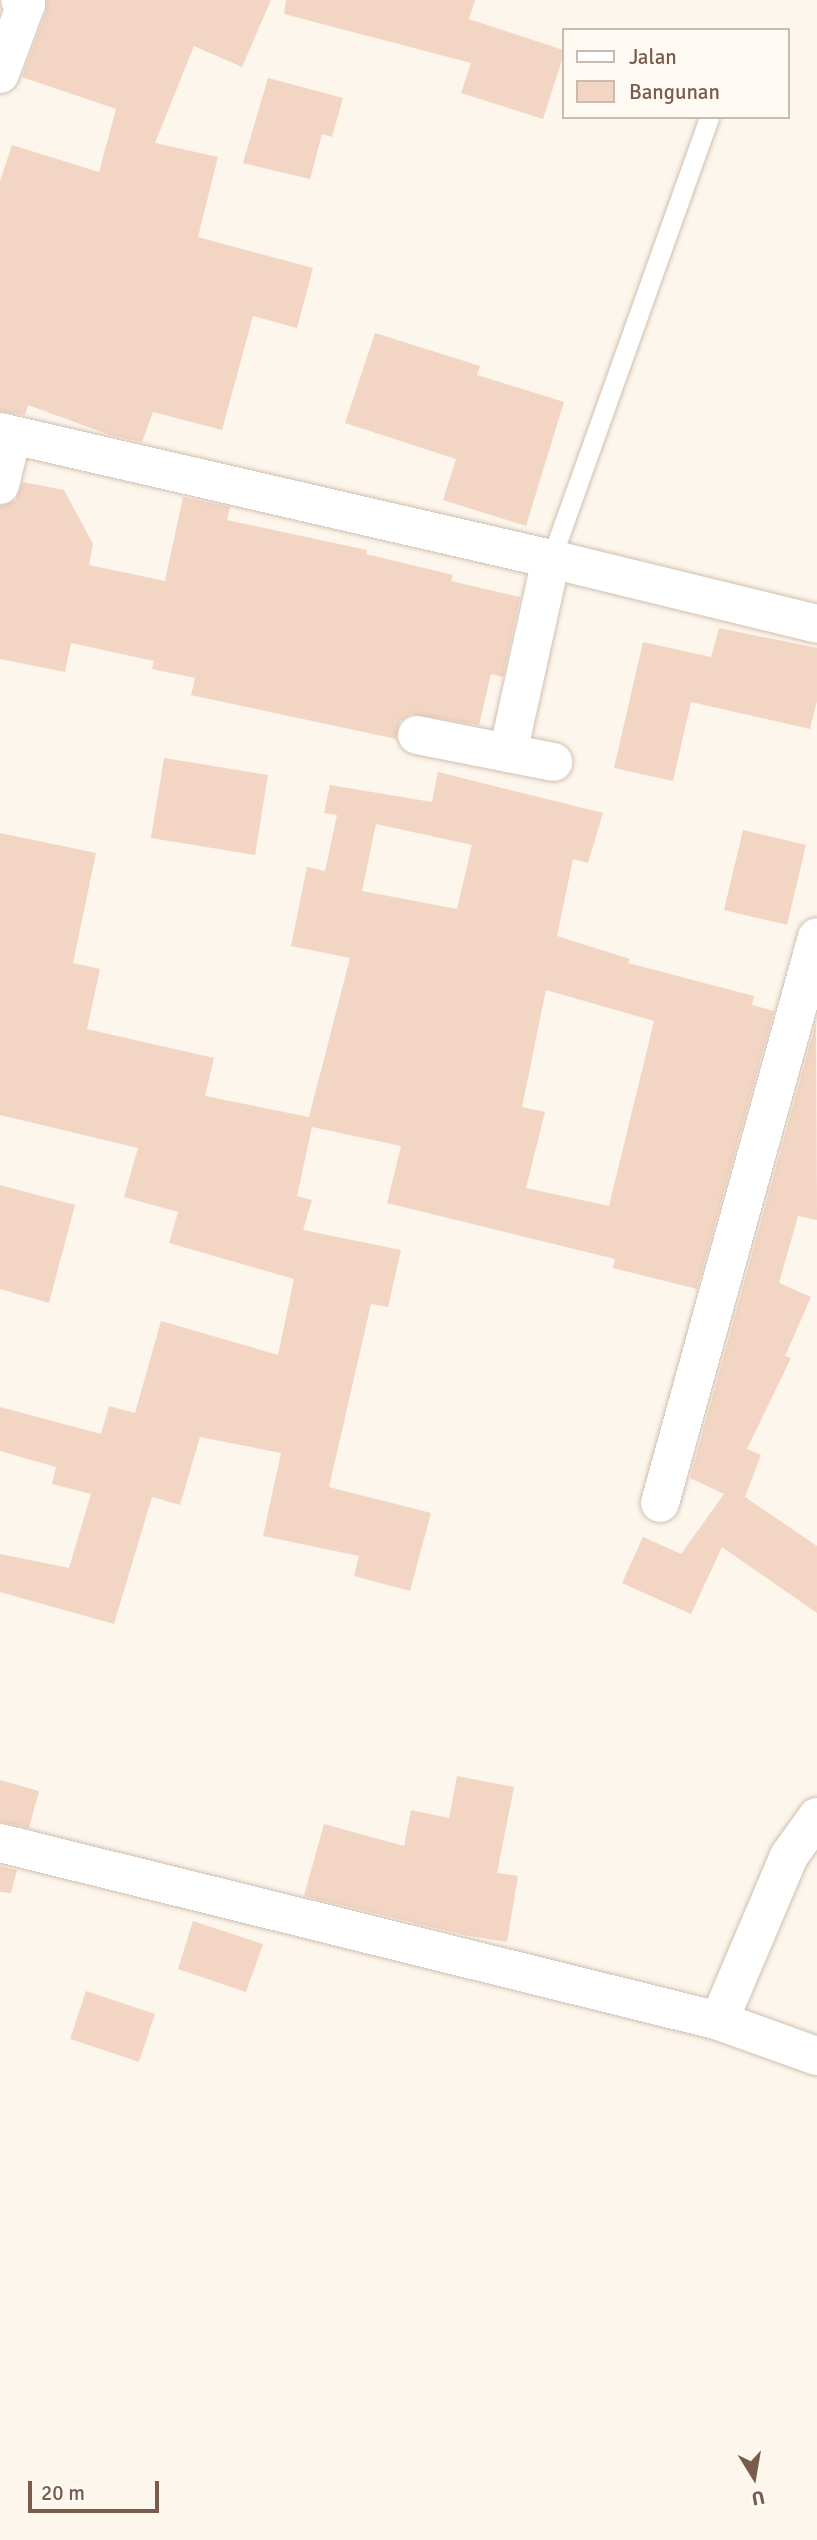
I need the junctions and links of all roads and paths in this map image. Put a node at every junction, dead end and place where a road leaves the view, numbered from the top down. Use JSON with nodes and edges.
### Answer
{"nodes":[{"id":1,"x":24,"y":1,"type":"edge"},
{"id":2,"x":0,"y":74,"type":"edge"},
{"id":3,"x":708,"y":119,"type":"edge"},
{"id":4,"x":6,"y":434,"type":"edge"},
{"id":5,"x":0,"y":485,"type":"edge"},
{"id":6,"x":551,"y":559,"type":"junction"},
{"id":7,"x":817,"y":624,"type":"edge"},
{"id":8,"x":417,"y":735,"type":"dead end"},
{"id":9,"x":508,"y":753,"type":"junction"},
{"id":10,"x":553,"y":762,"type":"dead end"},
{"id":11,"x":817,"y":937,"type":"edge"},
{"id":12,"x":660,"y":1503,"type":"dead end"},
{"id":13,"x":817,"y":1817,"type":"edge"},
{"id":14,"x":0,"y":1843,"type":"edge"},
{"id":15,"x":719,"y":2021,"type":"junction"},
{"id":16,"x":817,"y":2056,"type":"edge"}],
"edges":[{"from":1,"to":2,"type":"street"},
{"from":3,"to":6,"type":"lane"},
{"from":4,"to":5,"type":"street"},
{"from":4,"to":6,"type":"street"},
{"from":6,"to":7,"type":"street"},
{"from":6,"to":9,"type":"street"},
{"from":8,"to":9,"type":"street"},
{"from":9,"to":10,"type":"street"},
{"from":11,"to":12,"type":"street"},
{"from":13,"to":15,"type":"street"},
{"from":14,"to":15,"type":"street"},
{"from":15,"to":16,"type":"street"}]}
